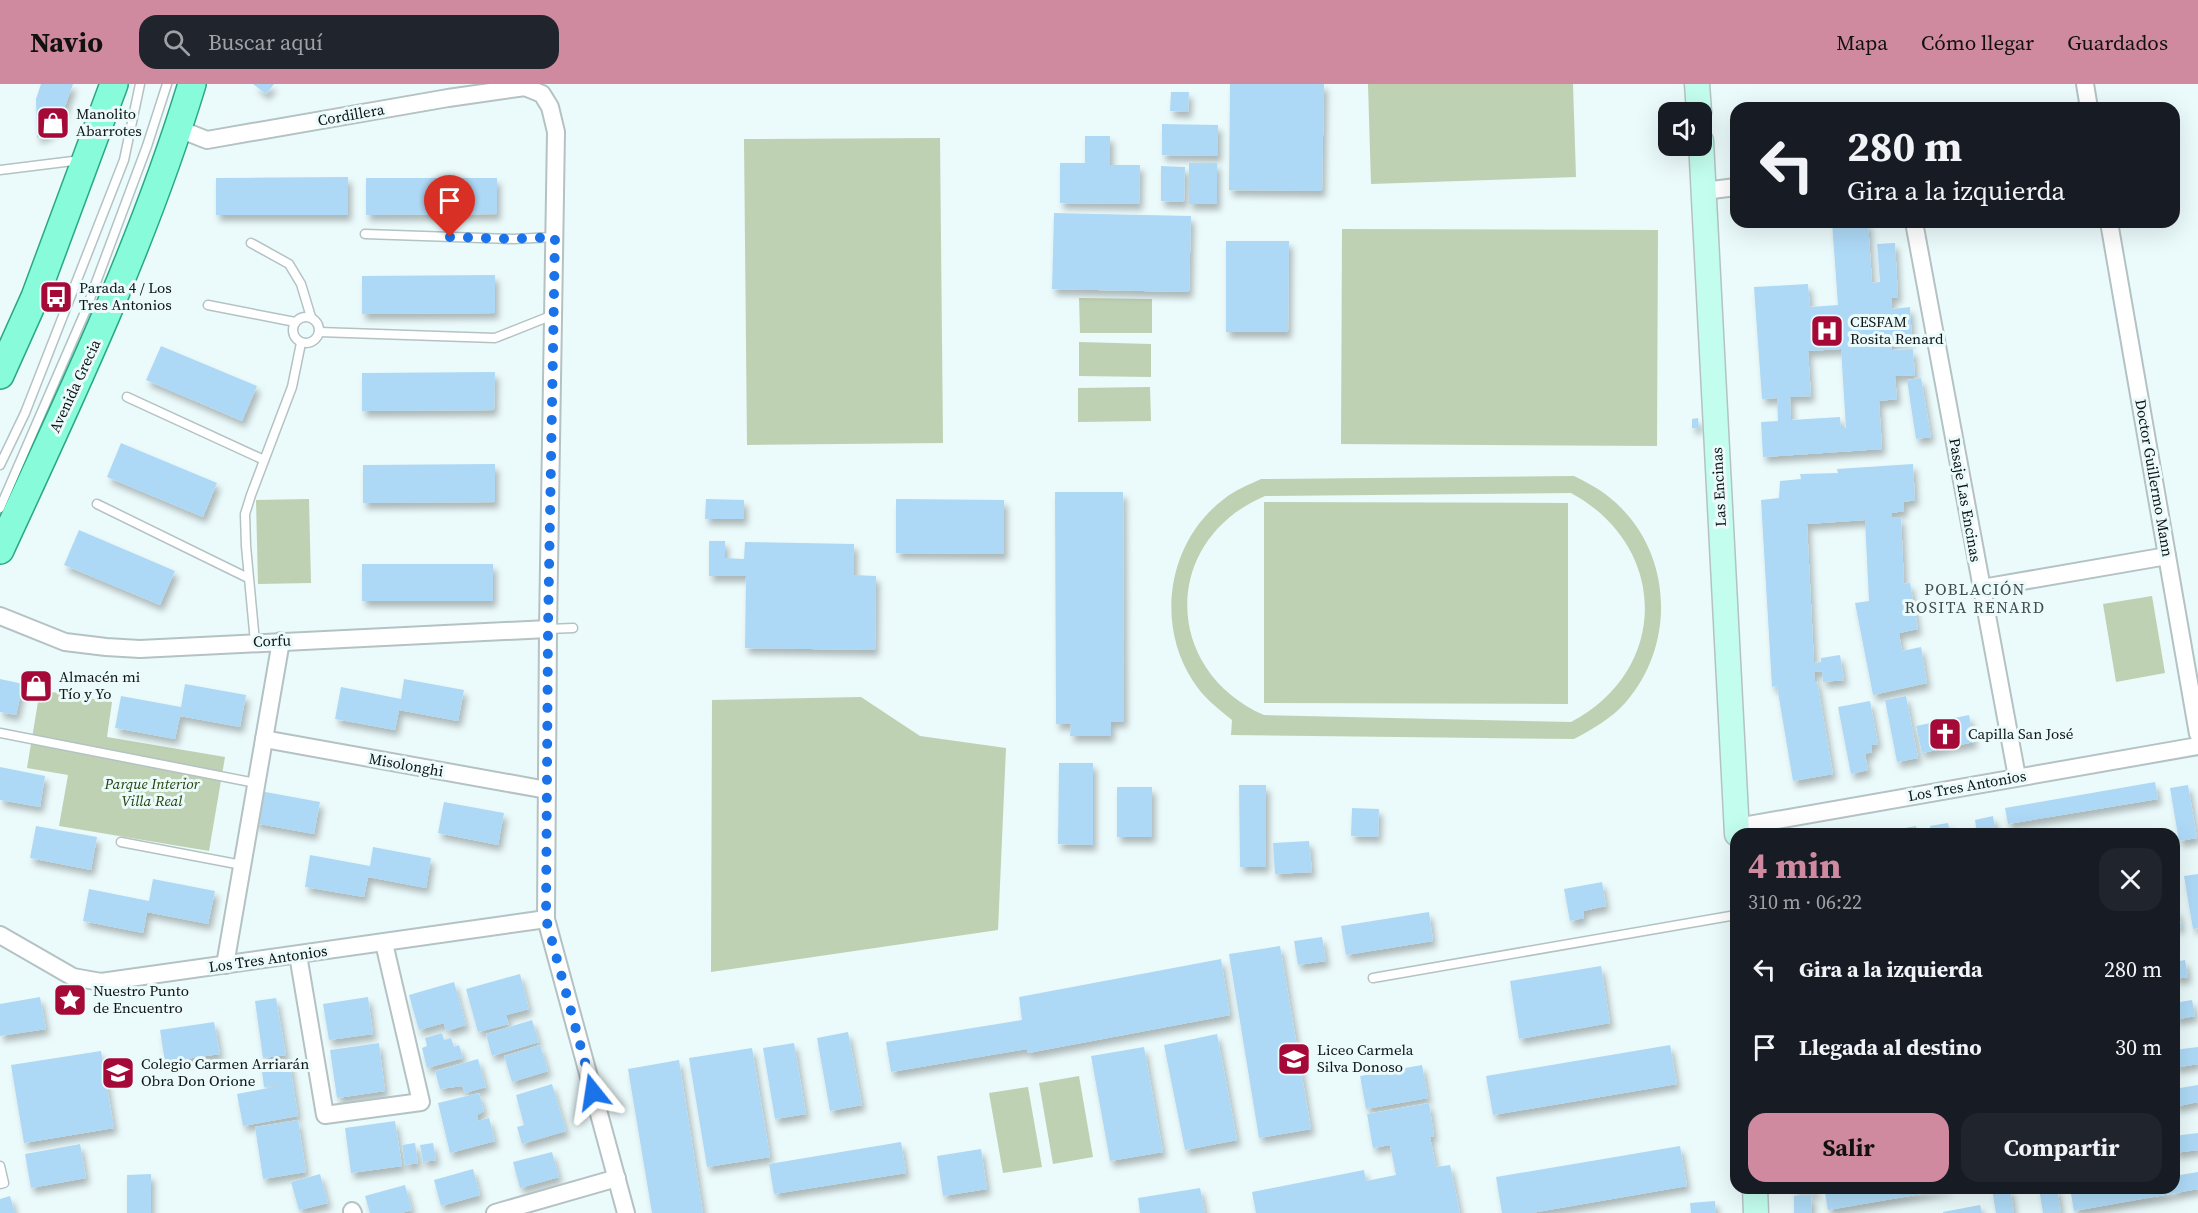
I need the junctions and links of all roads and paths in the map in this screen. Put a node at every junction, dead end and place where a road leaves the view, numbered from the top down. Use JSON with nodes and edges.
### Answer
{"nodes":[{"id":1,"x":114,"y":84,"type":"edge"},
{"id":2,"x":140,"y":84,"type":"edge"},
{"id":3,"x":167,"y":84,"type":"edge"},
{"id":4,"x":192,"y":84,"type":"edge"},
{"id":5,"x":1697,"y":84,"type":"edge"},
{"id":6,"x":2085,"y":84,"type":"edge"},
{"id":7,"x":447,"y":91,"type":"edge"},
{"id":8,"x":1698,"y":102,"type":"edge"},
{"id":9,"x":2088,"y":102,"type":"edge"},
{"id":10,"x":179,"y":129,"type":"junction"},
{"id":11,"x":1702,"y":156,"type":"edge"},
{"id":12,"x":87,"y":159,"type":"junction"},
{"id":13,"x":0,"y":171,"type":"edge"},
{"id":14,"x":1730,"y":188,"type":"edge"},
{"id":15,"x":1704,"y":191,"type":"junction"},
{"id":16,"x":1915,"y":228,"type":"edge"},
{"id":17,"x":2110,"y":228,"type":"edge"},
{"id":18,"x":365,"y":234,"type":"dead end"},
{"id":19,"x":555,"y":237,"type":"junction"},
{"id":20,"x":252,"y":243,"type":"dead end"},
{"id":21,"x":208,"y":305,"type":"dead end"},
{"id":22,"x":553,"y":315,"type":"junction"},
{"id":23,"x":311,"y":317,"type":"junction"},
{"id":24,"x":295,"y":322,"type":"junction"},
{"id":25,"x":320,"y":332,"type":"junction"},
{"id":26,"x":302,"y":343,"type":"junction"},
{"id":27,"x":0,"y":375,"type":"edge"},
{"id":28,"x":127,"y":396,"type":"dead end"},
{"id":29,"x":264,"y":460,"type":"junction"},
{"id":30,"x":0,"y":465,"type":"edge"},
{"id":31,"x":97,"y":504,"type":"dead end"},
{"id":32,"x":0,"y":508,"type":"edge"},
{"id":33,"x":0,"y":550,"type":"edge"},
{"id":34,"x":2167,"y":556,"type":"junction"},
{"id":35,"x":248,"y":578,"type":"junction"},
{"id":36,"x":1982,"y":588,"type":"junction"},
{"id":37,"x":0,"y":616,"type":"edge"},
{"id":38,"x":573,"y":628,"type":"dead end"},
{"id":39,"x":548,"y":629,"type":"junction"},
{"id":40,"x":281,"y":641,"type":"junction"},
{"id":41,"x":255,"y":642,"type":"junction"},
{"id":42,"x":0,"y":733,"type":"edge"},
{"id":43,"x":2198,"y":734,"type":"edge"},
{"id":44,"x":264,"y":739,"type":"junction"},
{"id":45,"x":2198,"y":746,"type":"edge"},
{"id":46,"x":2017,"y":777,"type":"junction"},
{"id":47,"x":256,"y":783,"type":"junction"},
{"id":48,"x":547,"y":790,"type":"junction"},
{"id":49,"x":1737,"y":828,"type":"edge"},
{"id":50,"x":1748,"y":828,"type":"edge"},
{"id":51,"x":121,"y":842,"type":"dead end"},
{"id":52,"x":242,"y":865,"type":"junction"},
{"id":53,"x":1730,"y":916,"type":"edge"},
{"id":54,"x":546,"y":919,"type":"junction"},
{"id":55,"x":0,"y":936,"type":"edge"},
{"id":56,"x":384,"y":943,"type":"junction"},
{"id":57,"x":297,"y":955,"type":"junction"},
{"id":58,"x":225,"y":965,"type":"junction"},
{"id":59,"x":1373,"y":978,"type":"dead end"},
{"id":60,"x":0,"y":1166,"type":"edge"},
{"id":61,"x":617,"y":1178,"type":"junction"},
{"id":62,"x":0,"y":1184,"type":"edge"},
{"id":63,"x":1755,"y":1194,"type":"edge"},
{"id":64,"x":495,"y":1213,"type":"edge"},
{"id":65,"x":626,"y":1213,"type":"edge"},
{"id":66,"x":1756,"y":1213,"type":"edge"}],
"edges":[{"from":1,"to":12,"type":"main road"},
{"from":2,"to":30,"type":"lane"},
{"from":3,"to":32,"type":"lane"},
{"from":4,"to":10,"type":"main road","name":"Avenida Grecia"},
{"from":5,"to":8,"type":"street"},
{"from":6,"to":9,"type":"street"},
{"from":7,"to":10,"type":"street","name":"Cordillera"},
{"from":7,"to":19,"type":"street","name":"Cordillera"},
{"from":10,"to":33,"type":"main road","name":"Avenida Grecia"},
{"from":11,"to":15,"type":"street","name":"Las Encinas"},
{"from":12,"to":13,"type":"lane"},
{"from":12,"to":27,"type":"main road"},
{"from":14,"to":15,"type":"street"},
{"from":15,"to":49,"type":"street","name":"Las Encinas"},
{"from":16,"to":36,"type":"street","name":"Pasaje Las Encinas"},
{"from":17,"to":34,"type":"street","name":"Doctor Guillermo Mann"},
{"from":18,"to":19,"type":"lane"},
{"from":19,"to":22,"type":"street"},
{"from":20,"to":23,"type":"lane"},
{"from":21,"to":24,"type":"lane"},
{"from":22,"to":25,"type":"lane"},
{"from":22,"to":39,"type":"street"},
{"from":23,"to":24,"type":"lane"},
{"from":23,"to":25,"type":"lane"},
{"from":24,"to":26,"type":"lane"},
{"from":25,"to":26,"type":"lane"},
{"from":26,"to":29,"type":"lane"},
{"from":28,"to":29,"type":"lane"},
{"from":29,"to":35,"type":"lane"},
{"from":31,"to":35,"type":"lane"},
{"from":34,"to":36,"type":"street"},
{"from":34,"to":43,"type":"street","name":"Doctor Guillermo Mann"},
{"from":35,"to":41,"type":"lane"},
{"from":36,"to":46,"type":"street","name":"Pasaje Las Encinas"},
{"from":37,"to":41,"type":"street","name":"Corfu"},
{"from":38,"to":39,"type":"lane"},
{"from":39,"to":40,"type":"street","name":"Corfu"},
{"from":39,"to":48,"type":"street"},
{"from":40,"to":41,"type":"street","name":"Corfu"},
{"from":40,"to":44,"type":"street"},
{"from":42,"to":47,"type":"lane"},
{"from":44,"to":47,"type":"street"},
{"from":44,"to":48,"type":"street","name":"Misolonghi"},
{"from":45,"to":46,"type":"street","name":"Los Tres Antonios"},
{"from":46,"to":50,"type":"street","name":"Los Tres Antonios"},
{"from":47,"to":52,"type":"street"},
{"from":48,"to":54,"type":"street"},
{"from":51,"to":52,"type":"lane"},
{"from":52,"to":58,"type":"street"},
{"from":53,"to":59,"type":"lane"},
{"from":54,"to":56,"type":"street","name":"Los Tres Antonios"},
{"from":54,"to":61,"type":"street"},
{"from":55,"to":58,"type":"street","name":"Los Tres Antonios"},
{"from":56,"to":57,"type":"street","name":"Los Tres Antonios"},
{"from":56,"to":57,"type":"street"},
{"from":57,"to":58,"type":"street","name":"Los Tres Antonios"},
{"from":60,"to":62,"type":"lane"},
{"from":61,"to":64,"type":"street"},
{"from":61,"to":65,"type":"street"},
{"from":63,"to":66,"type":"street"}]}
